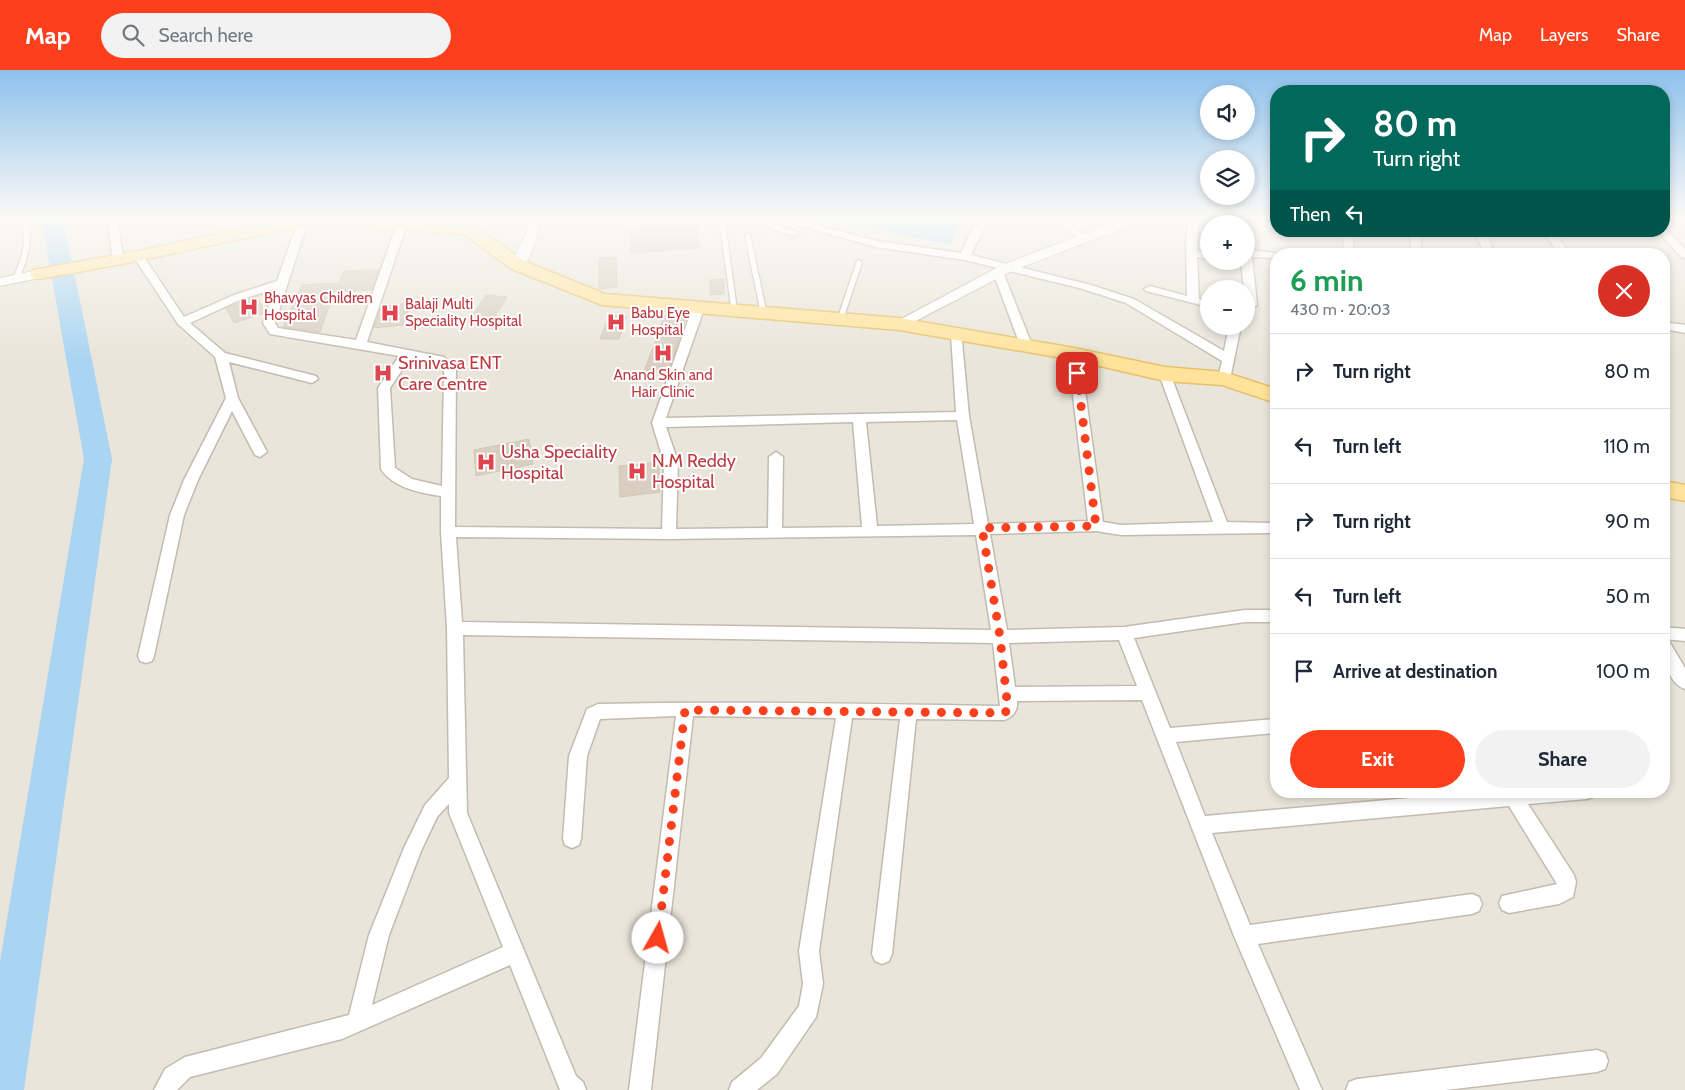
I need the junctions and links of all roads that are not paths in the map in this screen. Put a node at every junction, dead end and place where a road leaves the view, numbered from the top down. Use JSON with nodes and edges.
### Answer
{"nodes":[{"id":1,"x":21,"y":265,"type":"edge"},
{"id":2,"x":87,"y":265,"type":"edge"},
{"id":3,"x":144,"y":265,"type":"edge"},
{"id":4,"x":289,"y":265,"type":"edge"},
{"id":5,"x":395,"y":265,"type":"edge"},
{"id":6,"x":518,"y":265,"type":"edge"},
{"id":7,"x":728,"y":265,"type":"edge"},
{"id":8,"x":754,"y":265,"type":"edge"},
{"id":9,"x":858,"y":265,"type":"edge"},
{"id":10,"x":987,"y":265,"type":"edge"},
{"id":11,"x":1017,"y":265,"type":"edge"},
{"id":12,"x":1192,"y":265,"type":"edge"},
{"id":13,"x":1003,"y":270,"type":"junction"},
{"id":14,"x":39,"y":274,"type":"joint"},
{"id":15,"x":16,"y":278,"type":"junction"},
{"id":16,"x":0,"y":282,"type":"edge"},
{"id":17,"x":283,"y":283,"type":"junction"},
{"id":18,"x":1150,"y":289,"type":"dead end"},
{"id":19,"x":1193,"y":301,"type":"junction"},
{"id":20,"x":1200,"y":302,"type":"edge"},
{"id":21,"x":699,"y":306,"type":"junction"},
{"id":22,"x":734,"y":308,"type":"junction"},
{"id":23,"x":763,"y":310,"type":"junction"},
{"id":24,"x":841,"y":317,"type":"junction"},
{"id":25,"x":182,"y":322,"type":"junction"},
{"id":26,"x":899,"y":324,"type":"junction"},
{"id":27,"x":1670,"y":327,"type":"edge"},
{"id":28,"x":1685,"y":329,"type":"edge"},
{"id":29,"x":957,"y":334,"type":"junction"},
{"id":30,"x":1233,"y":335,"type":"edge"},
{"id":31,"x":360,"y":344,"type":"junction"},
{"id":32,"x":1026,"y":345,"type":"junction"},
{"id":33,"x":407,"y":353,"type":"junction"},
{"id":34,"x":1074,"y":354,"type":"junction"},
{"id":35,"x":221,"y":356,"type":"junction"},
{"id":36,"x":1228,"y":359,"type":"junction"},
{"id":37,"x":1165,"y":374,"type":"junction"},
{"id":38,"x":312,"y":379,"type":"dead end"},
{"id":39,"x":1224,"y":379,"type":"junction"},
{"id":40,"x":1270,"y":394,"type":"edge"},
{"id":41,"x":232,"y":398,"type":"junction"},
{"id":42,"x":963,"y":416,"type":"junction"},
{"id":43,"x":859,"y":418,"type":"junction"},
{"id":44,"x":658,"y":423,"type":"junction"},
{"id":45,"x":260,"y":452,"type":"dead end"},
{"id":46,"x":776,"y":457,"type":"dead end"},
{"id":47,"x":1670,"y":490,"type":"edge"},
{"id":48,"x":448,"y":491,"type":"junction"},
{"id":49,"x":1685,"y":493,"type":"edge"},
{"id":50,"x":1096,"y":526,"type":"junction"},
{"id":51,"x":1222,"y":527,"type":"junction"},
{"id":52,"x":982,"y":528,"type":"junction"},
{"id":53,"x":1270,"y":528,"type":"edge"},
{"id":54,"x":448,"y":532,"type":"junction"},
{"id":55,"x":870,"y":532,"type":"junction"},
{"id":56,"x":775,"y":533,"type":"junction"},
{"id":57,"x":669,"y":534,"type":"junction"},
{"id":58,"x":1270,"y":616,"type":"edge"},
{"id":59,"x":455,"y":628,"type":"junction"},
{"id":60,"x":1124,"y":633,"type":"junction"},
{"id":61,"x":1670,"y":634,"type":"edge"},
{"id":62,"x":1685,"y":635,"type":"edge"},
{"id":63,"x":1000,"y":637,"type":"junction"},
{"id":64,"x":146,"y":656,"type":"dead end"},
{"id":65,"x":1670,"y":658,"type":"edge"},
{"id":66,"x":1685,"y":682,"type":"edge"},
{"id":67,"x":1148,"y":693,"type":"junction"},
{"id":68,"x":1008,"y":694,"type":"junction"},
{"id":69,"x":685,"y":710,"type":"junction"},
{"id":70,"x":910,"y":710,"type":"junction"},
{"id":71,"x":845,"y":711,"type":"junction"},
{"id":72,"x":1270,"y":727,"type":"edge"},
{"id":73,"x":1164,"y":736,"type":"junction"},
{"id":74,"x":458,"y":780,"type":"junction"},
{"id":75,"x":1471,"y":798,"type":"edge"},
{"id":76,"x":1514,"y":798,"type":"edge"},
{"id":77,"x":1200,"y":825,"type":"junction"},
{"id":78,"x":572,"y":839,"type":"dead end"},
{"id":79,"x":1509,"y":903,"type":"dead end"},
{"id":80,"x":1472,"y":904,"type":"dead end"},
{"id":81,"x":1244,"y":936,"type":"junction"},
{"id":82,"x":513,"y":952,"type":"junction"},
{"id":83,"x":882,"y":954,"type":"dead end"},
{"id":84,"x":358,"y":1022,"type":"junction"},
{"id":85,"x":1597,"y":1061,"type":"dead end"},
{"id":86,"x":165,"y":1090,"type":"edge"},
{"id":87,"x":575,"y":1090,"type":"edge"},
{"id":88,"x":640,"y":1090,"type":"edge"},
{"id":89,"x":740,"y":1090,"type":"edge"},
{"id":90,"x":1311,"y":1090,"type":"edge"},
{"id":91,"x":1356,"y":1090,"type":"edge"}],
"edges":[{"from":1,"to":15,"type":"lane"},
{"from":2,"to":14,"type":"main road"},
{"from":3,"to":25,"type":"street"},
{"from":4,"to":17,"type":"street"},
{"from":5,"to":31,"type":"street"},
{"from":6,"to":21,"type":"main road"},
{"from":7,"to":22,"type":"lane"},
{"from":8,"to":23,"type":"lane"},
{"from":9,"to":24,"type":"lane"},
{"from":10,"to":13,"type":"street"},
{"from":11,"to":13,"type":"street"},
{"from":12,"to":19,"type":"street"},
{"from":13,"to":26,"type":"street"},
{"from":13,"to":32,"type":"street"},
{"from":13,"to":36,"type":"street"},
{"from":14,"to":15,"type":"street"},
{"from":15,"to":16,"type":"street"},
{"from":17,"to":25,"type":"street"},
{"from":17,"to":31,"type":"street"},
{"from":18,"to":19,"type":"street"},
{"from":19,"to":20,"type":"street"},
{"from":21,"to":22,"type":"main road"},
{"from":21,"to":44,"type":"street"},
{"from":22,"to":23,"type":"main road"},
{"from":23,"to":24,"type":"main road"},
{"from":24,"to":26,"type":"main road"},
{"from":25,"to":35,"type":"street"},
{"from":26,"to":29,"type":"main road"},
{"from":27,"to":28,"type":"street"},
{"from":29,"to":32,"type":"main road"},
{"from":29,"to":42,"type":"street"},
{"from":30,"to":36,"type":"street"},
{"from":31,"to":33,"type":"street"},
{"from":32,"to":34,"type":"main road"},
{"from":33,"to":48,"type":"street"},
{"from":33,"to":48,"type":"street"},
{"from":34,"to":37,"type":"main road"},
{"from":34,"to":50,"type":"street"},
{"from":35,"to":38,"type":"street"},
{"from":35,"to":41,"type":"street"},
{"from":36,"to":39,"type":"street"},
{"from":37,"to":39,"type":"main road"},
{"from":37,"to":51,"type":"street"},
{"from":39,"to":40,"type":"main road"},
{"from":41,"to":45,"type":"street"},
{"from":41,"to":64,"type":"street"},
{"from":42,"to":43,"type":"street"},
{"from":42,"to":52,"type":"street"},
{"from":43,"to":44,"type":"street"},
{"from":43,"to":55,"type":"street"},
{"from":44,"to":57,"type":"street"},
{"from":46,"to":56,"type":"street"},
{"from":47,"to":49,"type":"main road"},
{"from":48,"to":54,"type":"street"},
{"from":50,"to":51,"type":"street"},
{"from":50,"to":52,"type":"street"},
{"from":51,"to":53,"type":"street"},
{"from":52,"to":55,"type":"street"},
{"from":52,"to":63,"type":"street"},
{"from":54,"to":57,"type":"street"},
{"from":54,"to":59,"type":"street"},
{"from":55,"to":56,"type":"street"},
{"from":56,"to":57,"type":"street"},
{"from":58,"to":60,"type":"street"},
{"from":59,"to":63,"type":"street"},
{"from":59,"to":74,"type":"street"},
{"from":60,"to":63,"type":"street"},
{"from":60,"to":67,"type":"street"},
{"from":61,"to":62,"type":"street"},
{"from":63,"to":68,"type":"street"},
{"from":65,"to":66,"type":"street"},
{"from":67,"to":68,"type":"street"},
{"from":67,"to":73,"type":"street"},
{"from":68,"to":70,"type":"street"},
{"from":69,"to":71,"type":"street"},
{"from":69,"to":78,"type":"street"},
{"from":69,"to":88,"type":"street"},
{"from":70,"to":71,"type":"street"},
{"from":70,"to":83,"type":"street"},
{"from":71,"to":89,"type":"street"},
{"from":72,"to":73,"type":"street"},
{"from":73,"to":77,"type":"street"},
{"from":74,"to":82,"type":"street"},
{"from":74,"to":84,"type":"street"},
{"from":75,"to":77,"type":"street"},
{"from":76,"to":79,"type":"street"},
{"from":77,"to":81,"type":"street"},
{"from":80,"to":81,"type":"street"},
{"from":81,"to":90,"type":"street"},
{"from":82,"to":84,"type":"street"},
{"from":82,"to":87,"type":"street"},
{"from":84,"to":86,"type":"street"},
{"from":85,"to":91,"type":"street"}]}
